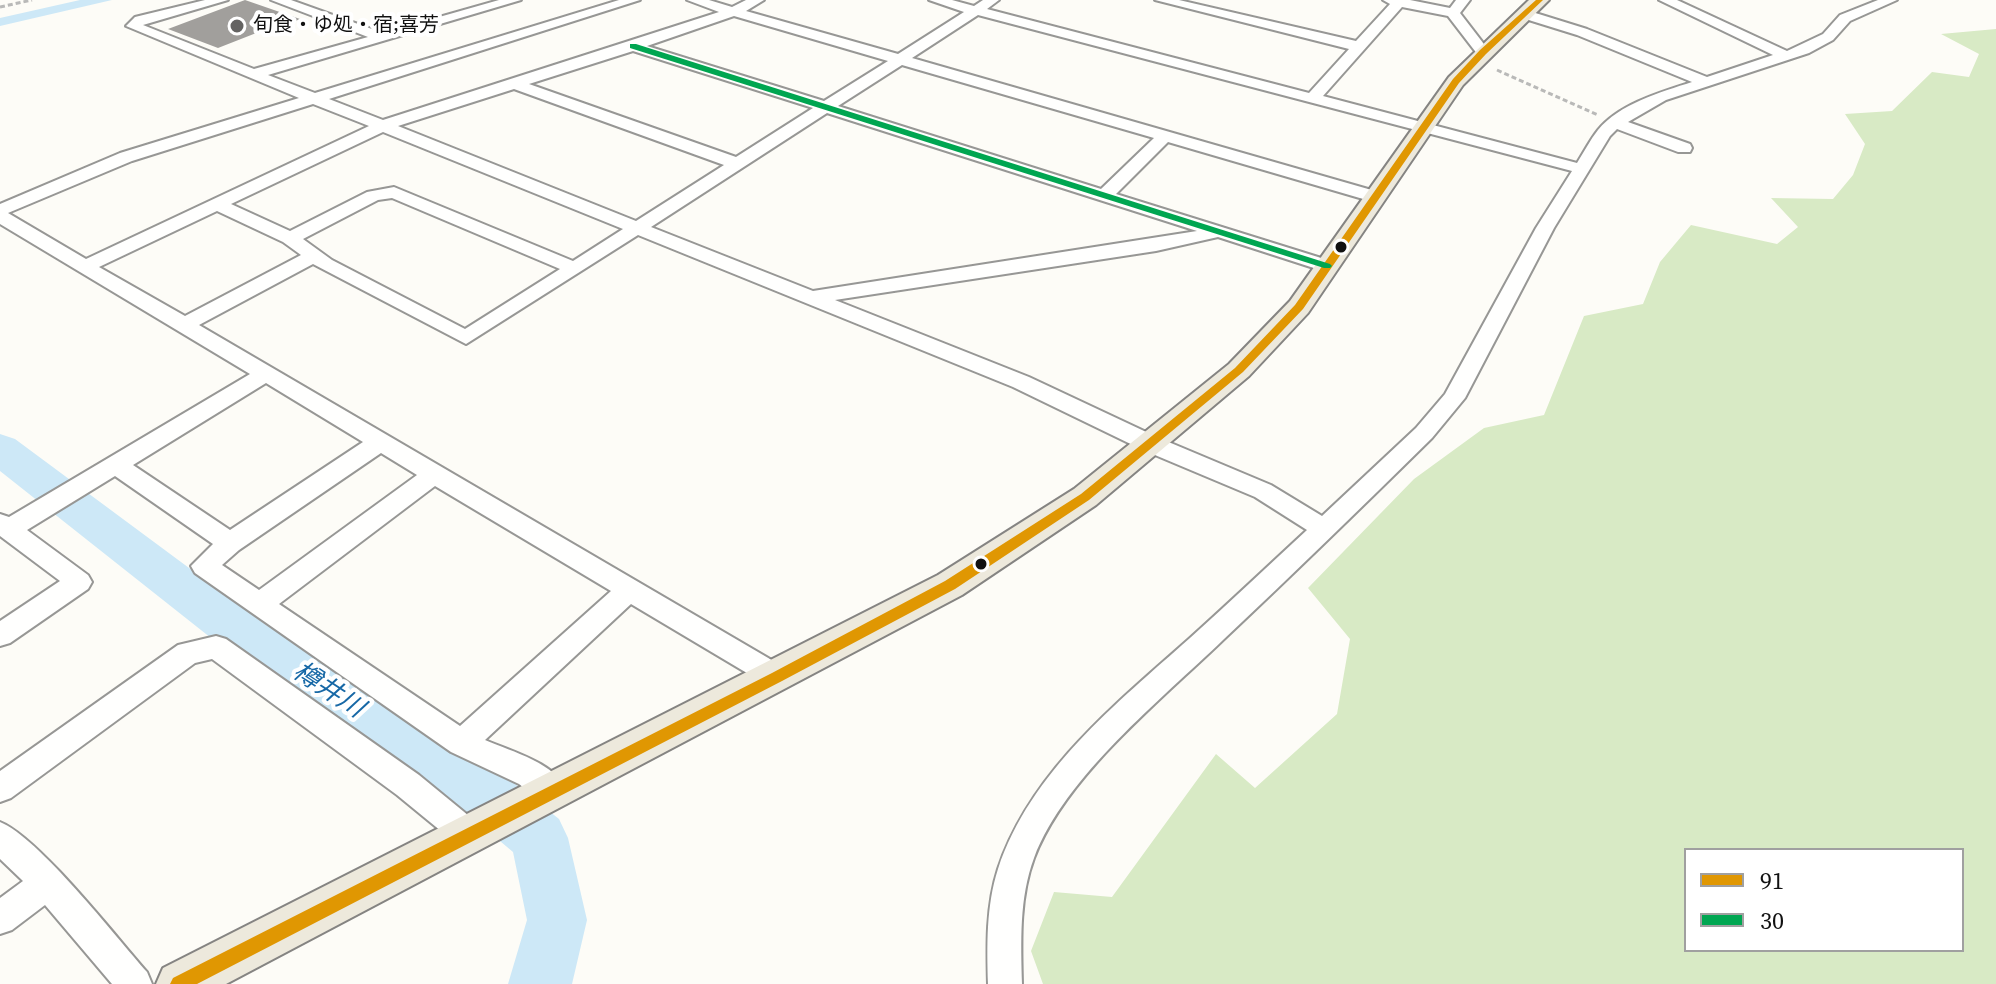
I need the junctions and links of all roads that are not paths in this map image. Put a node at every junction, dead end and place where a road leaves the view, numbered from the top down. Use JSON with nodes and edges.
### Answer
{"nodes":[{"id":1,"x":221,"y":0,"type":"edge"},
{"id":2,"x":278,"y":0,"type":"edge"},
{"id":3,"x":514,"y":0,"type":"edge"},
{"id":4,"x":633,"y":0,"type":"edge"},
{"id":5,"x":694,"y":0,"type":"edge"},
{"id":6,"x":757,"y":0,"type":"edge"},
{"id":7,"x":936,"y":0,"type":"edge"},
{"id":8,"x":992,"y":0,"type":"edge"},
{"id":9,"x":1162,"y":0,"type":"edge"},
{"id":10,"x":1463,"y":0,"type":"edge"},
{"id":11,"x":1666,"y":0,"type":"edge"},
{"id":12,"x":1890,"y":0,"type":"edge"},
{"id":13,"x":491,"y":2,"type":"edge"},
{"id":14,"x":1403,"y":2,"type":"edge"},
{"id":15,"x":1532,"y":7,"type":"edge"},
{"id":16,"x":976,"y":10,"type":"junction"},
{"id":17,"x":734,"y":11,"type":"junction"},
{"id":18,"x":1453,"y":13,"type":"junction"},
{"id":19,"x":381,"y":37,"type":"junction"},
{"id":20,"x":633,"y":46,"type":"junction"},
{"id":21,"x":1357,"y":46,"type":"junction"},
{"id":22,"x":1478,"y":56,"type":"junction"},
{"id":23,"x":1786,"y":56,"type":"junction"},
{"id":24,"x":899,"y":60,"type":"junction"},
{"id":25,"x":253,"y":74,"type":"junction"},
{"id":26,"x":1704,"y":81,"type":"junction"},
{"id":27,"x":514,"y":84,"type":"junction"},
{"id":28,"x":1314,"y":97,"type":"junction"},
{"id":29,"x":315,"y":99,"type":"junction"},
{"id":30,"x":826,"y":107,"type":"junction"},
{"id":31,"x":1615,"y":123,"type":"junction"},
{"id":32,"x":382,"y":126,"type":"junction"},
{"id":33,"x":1424,"y":126,"type":"junction"},
{"id":34,"x":1166,"y":135,"type":"junction"},
{"id":35,"x":1684,"y":148,"type":"dead end"},
{"id":36,"x":736,"y":163,"type":"junction"},
{"id":37,"x":1582,"y":169,"type":"junction"},
{"id":38,"x":1105,"y":195,"type":"junction"},
{"id":39,"x":1376,"y":197,"type":"junction"},
{"id":40,"x":217,"y":204,"type":"junction"},
{"id":41,"x":0,"y":213,"type":"edge"},
{"id":42,"x":637,"y":228,"type":"junction"},
{"id":43,"x":1221,"y":232,"type":"junction"},
{"id":44,"x":290,"y":238,"type":"junction"},
{"id":45,"x":313,"y":256,"type":"junction"},
{"id":46,"x":1327,"y":266,"type":"junction"},
{"id":47,"x":83,"y":267,"type":"junction"},
{"id":48,"x":576,"y":269,"type":"junction"},
{"id":49,"x":809,"y":298,"type":"junction"},
{"id":50,"x":184,"y":325,"type":"junction"},
{"id":51,"x":267,"y":373,"type":"junction"},
{"id":52,"x":380,"y":442,"type":"junction"},
{"id":53,"x":1151,"y":444,"type":"junction"},
{"id":54,"x":106,"y":471,"type":"junction"},
{"id":55,"x":433,"y":475,"type":"junction"},
{"id":56,"x":13,"y":523,"type":"edge"},
{"id":57,"x":1324,"y":529,"type":"junction"},
{"id":58,"x":230,"y":543,"type":"junction"},
{"id":59,"x":628,"y":591,"type":"junction"},
{"id":60,"x":259,"y":604,"type":"junction"},
{"id":61,"x":0,"y":635,"type":"edge"},
{"id":62,"x":777,"y":677,"type":"junction"},
{"id":63,"x":461,"y":743,"type":"junction"},
{"id":64,"x":0,"y":788,"type":"edge"},
{"id":65,"x":554,"y":793,"type":"junction"},
{"id":66,"x":469,"y":835,"type":"junction"},
{"id":67,"x":0,"y":837,"type":"edge"},
{"id":68,"x":47,"y":883,"type":"junction"},
{"id":69,"x":0,"y":918,"type":"edge"},
{"id":70,"x":135,"y":984,"type":"edge"},
{"id":71,"x":179,"y":984,"type":"edge"},
{"id":72,"x":1005,"y":984,"type":"edge"}],
"edges":[{"from":1,"to":25,"type":"street"},
{"from":2,"to":19,"type":"street"},
{"from":3,"to":13,"type":"street"},
{"from":4,"to":29,"type":"street"},
{"from":5,"to":17,"type":"street"},
{"from":6,"to":17,"type":"street"},
{"from":7,"to":16,"type":"street"},
{"from":8,"to":16,"type":"street"},
{"from":9,"to":21,"type":"street"},
{"from":10,"to":18,"type":"street"},
{"from":11,"to":23,"type":"street"},
{"from":12,"to":23,"type":"street"},
{"from":13,"to":19,"type":"street"},
{"from":14,"to":18,"type":"street"},
{"from":14,"to":21,"type":"street"},
{"from":15,"to":22,"type":"main road"},
{"from":15,"to":26,"type":"street"},
{"from":16,"to":24,"type":"street"},
{"from":16,"to":28,"type":"street"},
{"from":17,"to":20,"type":"street"},
{"from":17,"to":24,"type":"street"},
{"from":18,"to":22,"type":"street"},
{"from":19,"to":25,"type":"street"},
{"from":20,"to":27,"type":"street"},
{"from":20,"to":30,"type":"street"},
{"from":21,"to":28,"type":"street"},
{"from":22,"to":33,"type":"main road"},
{"from":23,"to":26,"type":"street"},
{"from":24,"to":30,"type":"street"},
{"from":24,"to":34,"type":"street"},
{"from":25,"to":29,"type":"street"},
{"from":26,"to":31,"type":"street"},
{"from":27,"to":32,"type":"street"},
{"from":27,"to":36,"type":"street"},
{"from":28,"to":33,"type":"street"},
{"from":29,"to":32,"type":"street"},
{"from":29,"to":41,"type":"street"},
{"from":30,"to":36,"type":"street"},
{"from":30,"to":38,"type":"street"},
{"from":31,"to":35,"type":"street"},
{"from":31,"to":37,"type":"street"},
{"from":32,"to":40,"type":"street"},
{"from":32,"to":42,"type":"street"},
{"from":33,"to":37,"type":"street"},
{"from":33,"to":39,"type":"main road"},
{"from":34,"to":38,"type":"street"},
{"from":34,"to":39,"type":"street"},
{"from":36,"to":42,"type":"street"},
{"from":37,"to":57,"type":"street"},
{"from":38,"to":43,"type":"street"},
{"from":39,"to":46,"type":"main road"},
{"from":40,"to":44,"type":"street"},
{"from":40,"to":47,"type":"street"},
{"from":41,"to":47,"type":"street"},
{"from":42,"to":48,"type":"street"},
{"from":42,"to":49,"type":"street"},
{"from":43,"to":46,"type":"street"},
{"from":43,"to":49,"type":"street"},
{"from":44,"to":45,"type":"street"},
{"from":44,"to":48,"type":"street"},
{"from":45,"to":48,"type":"street"},
{"from":45,"to":50,"type":"street"},
{"from":46,"to":53,"type":"main road"},
{"from":47,"to":50,"type":"street"},
{"from":49,"to":53,"type":"street"},
{"from":50,"to":51,"type":"street"},
{"from":51,"to":52,"type":"street"},
{"from":51,"to":54,"type":"street"},
{"from":52,"to":55,"type":"street"},
{"from":52,"to":58,"type":"street"},
{"from":53,"to":57,"type":"street"},
{"from":53,"to":62,"type":"main road"},
{"from":54,"to":56,"type":"street"},
{"from":54,"to":58,"type":"street"},
{"from":55,"to":59,"type":"street"},
{"from":55,"to":60,"type":"street"},
{"from":56,"to":61,"type":"street"},
{"from":57,"to":72,"type":"street"},
{"from":58,"to":60,"type":"street"},
{"from":59,"to":62,"type":"street"},
{"from":59,"to":63,"type":"street"},
{"from":60,"to":63,"type":"street"},
{"from":62,"to":65,"type":"main road"},
{"from":63,"to":65,"type":"street"},
{"from":64,"to":66,"type":"street"},
{"from":65,"to":66,"type":"main road"},
{"from":66,"to":71,"type":"main road"},
{"from":67,"to":68,"type":"street"},
{"from":68,"to":69,"type":"street"},
{"from":68,"to":70,"type":"street"}]}
